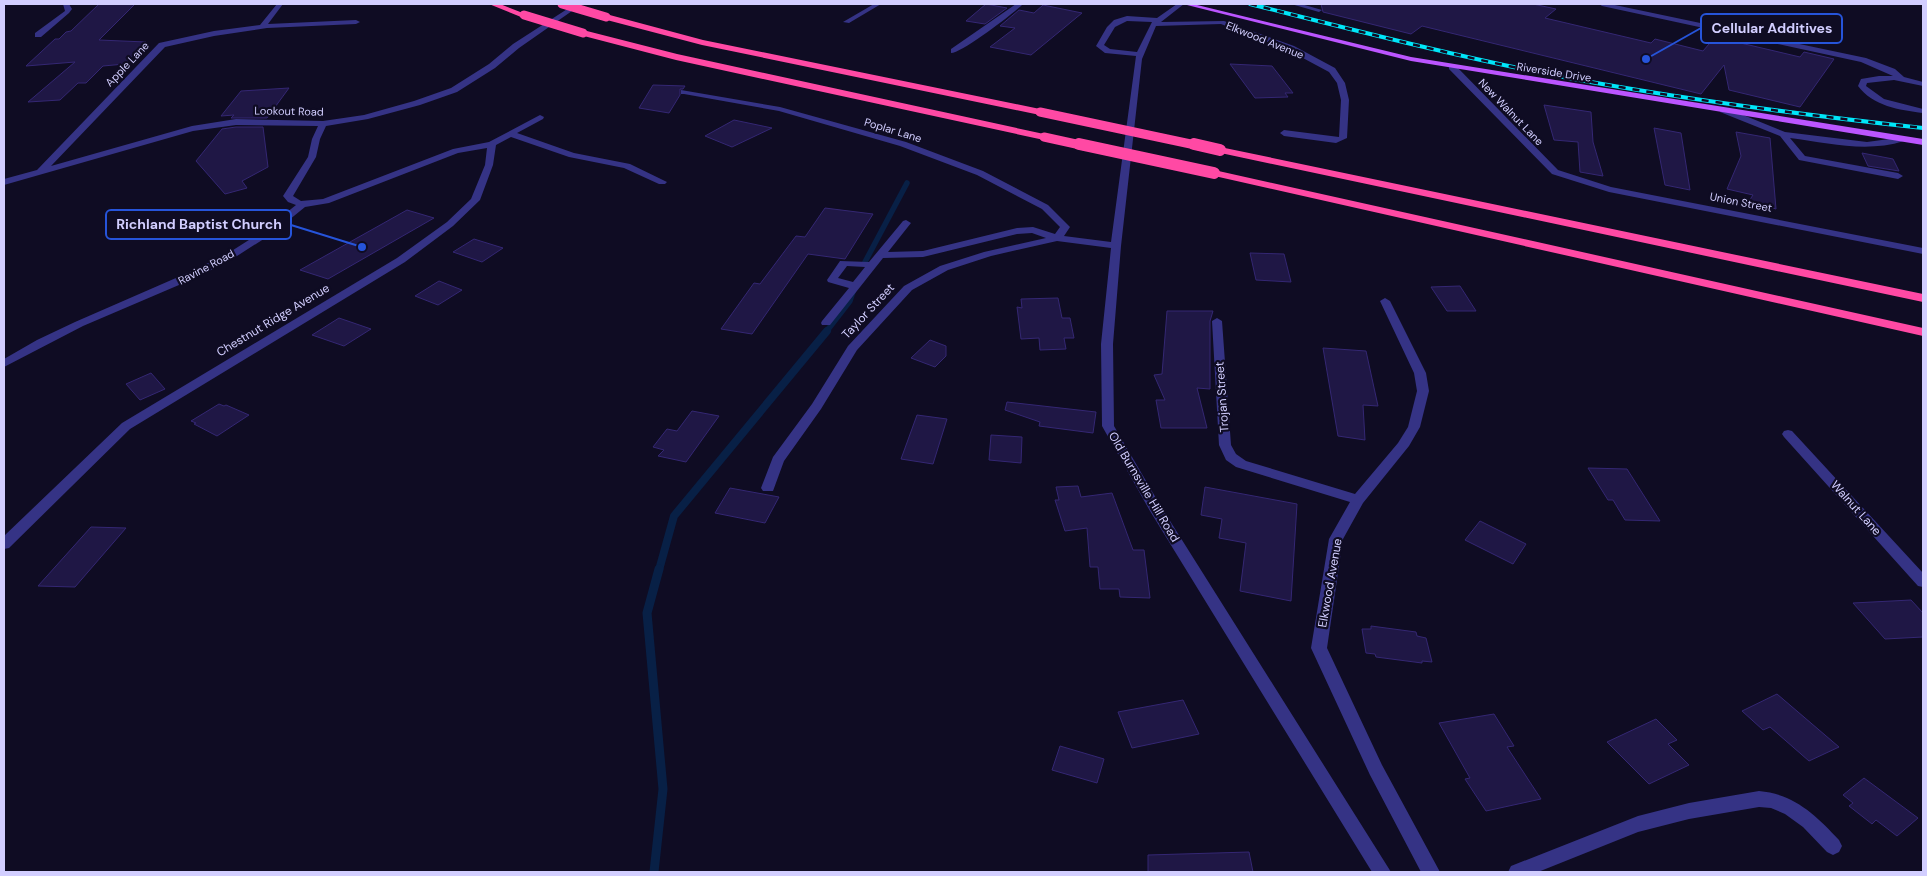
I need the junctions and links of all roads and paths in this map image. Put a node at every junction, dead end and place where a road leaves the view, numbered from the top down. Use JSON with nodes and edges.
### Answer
{"nodes":[{"id":1,"x":66,"y":4,"type":"edge"},
{"id":2,"x":280,"y":4,"type":"edge"},
{"id":3,"x":493,"y":4,"type":"edge"},
{"id":4,"x":562,"y":4,"type":"edge"},
{"id":5,"x":579,"y":4,"type":"edge"},
{"id":6,"x":878,"y":4,"type":"edge"},
{"id":7,"x":1020,"y":4,"type":"edge"},
{"id":8,"x":1181,"y":4,"type":"edge"},
{"id":9,"x":1186,"y":4,"type":"edge"},
{"id":10,"x":1294,"y":4,"type":"edge"},
{"id":11,"x":1602,"y":4,"type":"edge"},
{"id":12,"x":1319,"y":10,"type":"dead end"},
{"id":13,"x":356,"y":22,"type":"dead end"},
{"id":14,"x":847,"y":22,"type":"dead end"},
{"id":15,"x":1156,"y":22,"type":"junction"},
{"id":16,"x":262,"y":27,"type":"junction"},
{"id":17,"x":38,"y":35,"type":"dead end"},
{"id":18,"x":954,"y":51,"type":"dead end"},
{"id":19,"x":1140,"y":54,"type":"junction"},
{"id":20,"x":1452,"y":67,"type":"junction"},
{"id":21,"x":1902,"y":79,"type":"junction"},
{"id":22,"x":1922,"y":83,"type":"edge"},
{"id":23,"x":684,"y":92,"type":"dead end"},
{"id":24,"x":1723,"y":110,"type":"junction"},
{"id":25,"x":1923,"y":111,"type":"edge"},
{"id":26,"x":540,"y":117,"type":"dead end"},
{"id":27,"x":323,"y":124,"type":"junction"},
{"id":28,"x":1284,"y":133,"type":"dead end"},
{"id":29,"x":511,"y":134,"type":"junction"},
{"id":30,"x":1783,"y":134,"type":"junction"},
{"id":31,"x":1902,"y":138,"type":"junction"},
{"id":32,"x":1923,"y":142,"type":"edge"},
{"id":33,"x":492,"y":144,"type":"junction"},
{"id":34,"x":1555,"y":172,"type":"joint"},
{"id":35,"x":39,"y":173,"type":"junction"},
{"id":36,"x":1898,"y":176,"type":"dead end"},
{"id":37,"x":4,"y":182,"type":"edge"},
{"id":38,"x":662,"y":182,"type":"dead end"},
{"id":39,"x":303,"y":204,"type":"junction"},
{"id":40,"x":906,"y":223,"type":"dead end"},
{"id":41,"x":1057,"y":238,"type":"junction"},
{"id":42,"x":1116,"y":246,"type":"junction"},
{"id":43,"x":1923,"y":251,"type":"edge"},
{"id":44,"x":880,"y":255,"type":"junction"},
{"id":45,"x":873,"y":265,"type":"junction"},
{"id":46,"x":855,"y":286,"type":"junction"},
{"id":47,"x":1923,"y":298,"type":"edge"},
{"id":48,"x":1386,"y":301,"type":"dead end"},
{"id":49,"x":1217,"y":321,"type":"dead end"},
{"id":50,"x":826,"y":323,"type":"dead end"},
{"id":51,"x":1923,"y":332,"type":"edge"},
{"id":52,"x":4,"y":364,"type":"edge"},
{"id":53,"x":1788,"y":434,"type":"dead end"},
{"id":54,"x":768,"y":488,"type":"dead end"},
{"id":55,"x":1358,"y":500,"type":"junction"},
{"id":56,"x":4,"y":544,"type":"edge"},
{"id":57,"x":1923,"y":582,"type":"edge"},
{"id":58,"x":1833,"y":846,"type":"dead end"},
{"id":59,"x":1382,"y":872,"type":"edge"},
{"id":60,"x":1431,"y":872,"type":"edge"},
{"id":61,"x":1517,"y":872,"type":"edge"}],
"edges":[{"from":1,"to":17,"type":"street"},
{"from":2,"to":16,"type":"street"},
{"from":3,"to":51,"type":"highway","bridge":true},
{"from":4,"to":47,"type":"highway","bridge":true},
{"from":5,"to":27,"type":"street","name":"Lookout Road"},
{"from":6,"to":14,"type":"street"},
{"from":7,"to":18,"type":"street"},
{"from":8,"to":15,"type":"street"},
{"from":9,"to":20,"type":"main road","name":"Riverside Drive"},
{"from":10,"to":12,"type":"street"},
{"from":11,"to":21,"type":"street"},
{"from":13,"to":16,"type":"street","name":"Apple Lane"},
{"from":15,"to":19,"type":"street","name":"Old Burnsville Hill Road"},
{"from":15,"to":19,"type":"street"},
{"from":15,"to":28,"type":"street","name":"Elkwood Avenue"},
{"from":16,"to":35,"type":"street","name":"Apple Lane"},
{"from":19,"to":42,"type":"street","name":"Old Burnsville Hill Road"},
{"from":20,"to":24,"type":"main road","name":"Riverside Drive"},
{"from":20,"to":34,"type":"street","name":"New Walnut Lane"},
{"from":21,"to":22,"type":"street"},
{"from":21,"to":25,"type":"street"},
{"from":23,"to":41,"type":"street","name":"Poplar Lane"},
{"from":24,"to":30,"type":"street"},
{"from":24,"to":31,"type":"main road","name":"Riverside Drive"},
{"from":26,"to":29,"type":"street"},
{"from":27,"to":35,"type":"street","name":"Lookout Road"},
{"from":27,"to":39,"type":"street"},
{"from":29,"to":33,"type":"street"},
{"from":29,"to":38,"type":"street"},
{"from":30,"to":31,"type":"street"},
{"from":30,"to":36,"type":"street"},
{"from":31,"to":32,"type":"main road","name":"Riverside Drive"},
{"from":33,"to":39,"type":"street","name":"Ravine Road"},
{"from":33,"to":56,"type":"street","name":"Chestnut Ridge Avenue"},
{"from":34,"to":43,"type":"street","name":"Union Street"},
{"from":35,"to":37,"type":"street","name":"Lookout Road"},
{"from":39,"to":52,"type":"street","name":"Ravine Road"},
{"from":40,"to":44,"type":"street"},
{"from":41,"to":42,"type":"street","name":"Taylor Street"},
{"from":41,"to":44,"type":"street"},
{"from":41,"to":54,"type":"street","name":"Taylor Street"},
{"from":42,"to":59,"type":"street","name":"Old Burnsville Hill Road"},
{"from":44,"to":45,"type":"street"},
{"from":45,"to":46,"type":"street"},
{"from":45,"to":46,"type":"street"},
{"from":46,"to":50,"type":"street"},
{"from":48,"to":55,"type":"street","name":"Elkwood Avenue"},
{"from":49,"to":55,"type":"street","name":"Trojan Street"},
{"from":53,"to":57,"type":"street","name":"Walnut Lane"},
{"from":55,"to":60,"type":"street","name":"Elkwood Avenue"},
{"from":58,"to":61,"type":"street"}]}
